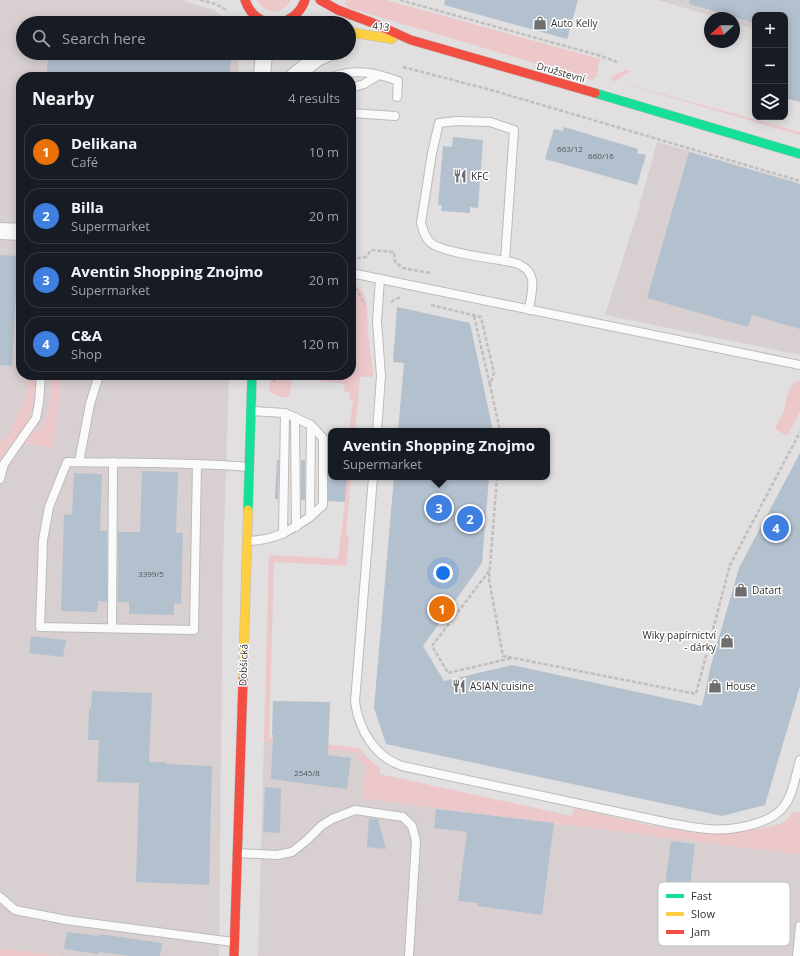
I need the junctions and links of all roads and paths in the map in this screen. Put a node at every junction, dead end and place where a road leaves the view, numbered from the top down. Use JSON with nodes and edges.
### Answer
{"nodes":[{"id":1,"x":200,"y":0,"type":"edge"},
{"id":2,"x":245,"y":0,"type":"edge"},
{"id":3,"x":305,"y":0,"type":"edge"},
{"id":4,"x":320,"y":0,"type":"edge"},
{"id":5,"x":400,"y":0,"type":"edge"},
{"id":6,"x":231,"y":13,"type":"dead end"},
{"id":7,"x":255,"y":16,"type":"edge"},
{"id":8,"x":294,"y":16,"type":"edge"},
{"id":9,"x":354,"y":16,"type":"edge"},
{"id":10,"x":356,"y":17,"type":"edge"},
{"id":11,"x":356,"y":33,"type":"edge"},
{"id":12,"x":411,"y":40,"type":"junction"},
{"id":13,"x":372,"y":45,"type":"dead end"},
{"id":14,"x":263,"y":60,"type":"edge"},
{"id":15,"x":314,"y":60,"type":"edge"},
{"id":16,"x":617,"y":62,"type":"dead end"},
{"id":17,"x":400,"y":67,"type":"dead end"},
{"id":18,"x":262,"y":72,"type":"edge"},
{"id":19,"x":299,"y":72,"type":"edge"},
{"id":20,"x":356,"y":72,"type":"edge"},
{"id":21,"x":379,"y":75,"type":"junction"},
{"id":22,"x":356,"y":86,"type":"edge"},
{"id":23,"x":397,"y":96,"type":"dead end"},
{"id":24,"x":356,"y":113,"type":"edge"},
{"id":25,"x":395,"y":116,"type":"dead end"},
{"id":26,"x":800,"y":154,"type":"edge"},
{"id":27,"x":800,"y":180,"type":"edge"},
{"id":28,"x":0,"y":230,"type":"edge"},
{"id":29,"x":16,"y":232,"type":"edge"},
{"id":30,"x":356,"y":258,"type":"edge"},
{"id":31,"x":504,"y":261,"type":"junction"},
{"id":32,"x":431,"y":273,"type":"dead end"},
{"id":33,"x":356,"y":274,"type":"edge"},
{"id":34,"x":380,"y":280,"type":"junction"},
{"id":35,"x":356,"y":291,"type":"edge"},
{"id":36,"x":404,"y":298,"type":"dead end"},
{"id":37,"x":390,"y":304,"type":"dead end"},
{"id":38,"x":430,"y":305,"type":"dead end"},
{"id":39,"x":364,"y":308,"type":"dead end"},
{"id":40,"x":528,"y":310,"type":"junction"},
{"id":41,"x":474,"y":315,"type":"junction"},
{"id":42,"x":800,"y":365,"type":"edge"},
{"id":43,"x":41,"y":380,"type":"edge"},
{"id":44,"x":97,"y":380,"type":"edge"},
{"id":45,"x":252,"y":380,"type":"edge"},
{"id":46,"x":490,"y":385,"type":"junction"},
{"id":47,"x":252,"y":411,"type":"junction"},
{"id":48,"x":285,"y":413,"type":"junction"},
{"id":49,"x":296,"y":417,"type":"junction"},
{"id":50,"x":311,"y":426,"type":"junction"},
{"id":51,"x":377,"y":428,"type":"edge"},
{"id":52,"x":499,"y":428,"type":"edge"},
{"id":53,"x":800,"y":432,"type":"edge"},
{"id":54,"x":79,"y":462,"type":"junction"},
{"id":55,"x":113,"y":462,"type":"junction"},
{"id":56,"x":197,"y":464,"type":"junction"},
{"id":57,"x":250,"y":467,"type":"junction"},
{"id":58,"x":0,"y":478,"type":"edge"},
{"id":59,"x":373,"y":480,"type":"edge"},
{"id":60,"x":497,"y":480,"type":"edge"},
{"id":61,"x":310,"y":517,"type":"junction"},
{"id":62,"x":296,"y":527,"type":"junction"},
{"id":63,"x":283,"y":534,"type":"junction"},
{"id":64,"x":247,"y":541,"type":"junction"},
{"id":65,"x":489,"y":570,"type":"junction"},
{"id":66,"x":112,"y":628,"type":"junction"},
{"id":67,"x":514,"y":658,"type":"junction"},
{"id":68,"x":800,"y":760,"type":"edge"},
{"id":69,"x":236,"y":853,"type":"junction"},
{"id":70,"x":0,"y":897,"type":"edge"},
{"id":71,"x":800,"y":926,"type":"edge"},
{"id":72,"x":234,"y":942,"type":"junction"},
{"id":73,"x":234,"y":956,"type":"edge"},
{"id":74,"x":409,"y":956,"type":"edge"},
{"id":75,"x":797,"y":956,"type":"edge"}],
"edges":[{"from":1,"to":6,"type":"path"},
{"from":2,"to":7,"type":"main road"},
{"from":3,"to":8,"type":"main road"},
{"from":4,"to":9,"type":"main road","name":"Družstevní","number":"413"},
{"from":5,"to":16,"type":"path"},
{"from":10,"to":12,"type":"main road","name":"Družstevní","number":"413"},
{"from":11,"to":12,"type":"main road","name":"413"},
{"from":12,"to":13,"type":"main road"},
{"from":12,"to":26,"type":"main road","name":"Družstevní","number":"413"},
{"from":14,"to":18,"type":"street"},
{"from":15,"to":19,"type":"street"},
{"from":17,"to":27,"type":"path"},
{"from":20,"to":21,"type":"lane"},
{"from":21,"to":22,"type":"lane"},
{"from":21,"to":23,"type":"lane"},
{"from":24,"to":25,"type":"lane"},
{"from":28,"to":29,"type":"street"},
{"from":30,"to":32,"type":"path"},
{"from":31,"to":31,"type":"lane"},
{"from":31,"to":40,"type":"lane"},
{"from":33,"to":34,"type":"lane"},
{"from":34,"to":40,"type":"lane"},
{"from":34,"to":51,"type":"lane"},
{"from":35,"to":39,"type":"path"},
{"from":36,"to":37,"type":"path"},
{"from":38,"to":41,"type":"path"},
{"from":40,"to":42,"type":"lane"},
{"from":41,"to":46,"type":"path"},
{"from":41,"to":46,"type":"path"},
{"from":43,"to":58,"type":"lane"},
{"from":44,"to":54,"type":"lane"},
{"from":45,"to":47,"type":"main road","name":"Dobšická"},
{"from":46,"to":52,"type":"path"},
{"from":47,"to":48,"type":"lane"},
{"from":47,"to":57,"type":"main road","name":"Dobšická"},
{"from":48,"to":49,"type":"lane"},
{"from":48,"to":63,"type":"lane"},
{"from":49,"to":50,"type":"lane"},
{"from":49,"to":62,"type":"lane"},
{"from":50,"to":61,"type":"lane"},
{"from":50,"to":61,"type":"lane"},
{"from":53,"to":67,"type":"path"},
{"from":54,"to":55,"type":"lane"},
{"from":54,"to":66,"type":"lane"},
{"from":55,"to":56,"type":"lane"},
{"from":55,"to":66,"type":"lane"},
{"from":56,"to":57,"type":"lane"},
{"from":56,"to":66,"type":"lane"},
{"from":57,"to":64,"type":"main road","name":"Dobšická"},
{"from":59,"to":68,"type":"lane"},
{"from":60,"to":65,"type":"path"},
{"from":61,"to":62,"type":"lane"},
{"from":62,"to":63,"type":"lane"},
{"from":63,"to":64,"type":"lane"},
{"from":64,"to":69,"type":"main road","name":"Dobšická"},
{"from":65,"to":67,"type":"path"},
{"from":65,"to":67,"type":"path"},
{"from":69,"to":72,"type":"main road","name":"Dobšická"},
{"from":69,"to":74,"type":"lane"},
{"from":70,"to":72,"type":"lane"},
{"from":71,"to":75,"type":"lane"},
{"from":72,"to":73,"type":"main road","name":"Dobšická"}]}
